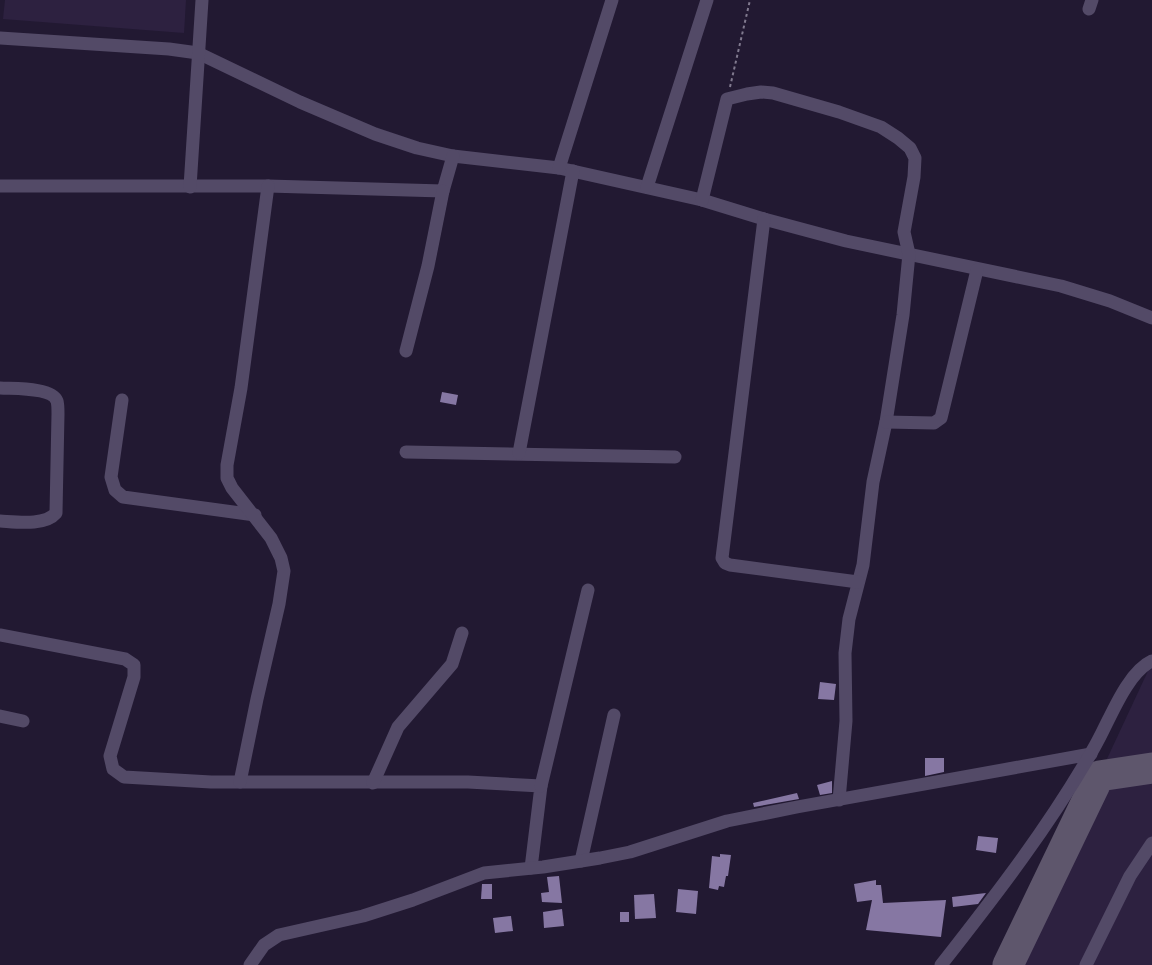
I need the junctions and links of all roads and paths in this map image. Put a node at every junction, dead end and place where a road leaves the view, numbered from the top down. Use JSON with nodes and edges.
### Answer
{"nodes":[{"id":1,"x":202,"y":0,"type":"edge"},
{"id":2,"x":612,"y":0,"type":"edge"},
{"id":3,"x":707,"y":0,"type":"edge"},
{"id":4,"x":750,"y":0,"type":"edge"},
{"id":5,"x":0,"y":38,"type":"edge"},
{"id":6,"x":198,"y":53,"type":"junction"},
{"id":7,"x":727,"y":99,"type":"junction"},
{"id":8,"x":453,"y":156,"type":"junction"},
{"id":9,"x":559,"y":168,"type":"junction"},
{"id":10,"x":573,"y":171,"type":"junction"},
{"id":11,"x":0,"y":186,"type":"edge"},
{"id":12,"x":268,"y":186,"type":"junction"},
{"id":13,"x":190,"y":187,"type":"junction"},
{"id":14,"x":647,"y":187,"type":"junction"},
{"id":15,"x":443,"y":191,"type":"junction"},
{"id":16,"x":702,"y":200,"type":"junction"},
{"id":17,"x":764,"y":219,"type":"junction"},
{"id":18,"x":909,"y":254,"type":"junction"},
{"id":19,"x":977,"y":270,"type":"junction"},
{"id":20,"x":1152,"y":318,"type":"edge"},
{"id":21,"x":406,"y":351,"type":"dead end"},
{"id":22,"x":0,"y":388,"type":"edge"},
{"id":23,"x":122,"y":400,"type":"dead end"},
{"id":24,"x":886,"y":422,"type":"junction"},
{"id":25,"x":406,"y":452,"type":"dead end"},
{"id":26,"x":519,"y":453,"type":"junction"},
{"id":27,"x":675,"y":457,"type":"dead end"},
{"id":28,"x":254,"y":515,"type":"junction"},
{"id":29,"x":0,"y":521,"type":"edge"},
{"id":30,"x":858,"y":582,"type":"junction"},
{"id":31,"x":588,"y":590,"type":"dead end"},
{"id":32,"x":462,"y":633,"type":"dead end"},
{"id":33,"x":0,"y":635,"type":"edge"},
{"id":34,"x":1152,"y":661,"type":"edge"},
{"id":35,"x":614,"y":715,"type":"dead end"},
{"id":36,"x":0,"y":716,"type":"edge"},
{"id":37,"x":23,"y":721,"type":"dead end"},
{"id":38,"x":1091,"y":754,"type":"junction"},
{"id":39,"x":240,"y":782,"type":"junction"},
{"id":40,"x":373,"y":783,"type":"junction"},
{"id":41,"x":541,"y":786,"type":"junction"},
{"id":42,"x":839,"y":800,"type":"junction"},
{"id":43,"x":1152,"y":843,"type":"edge"},
{"id":44,"x":581,"y":861,"type":"junction"},
{"id":45,"x":531,"y":868,"type":"junction"},
{"id":46,"x":250,"y":965,"type":"edge"},
{"id":47,"x":941,"y":965,"type":"edge"},
{"id":48,"x":1086,"y":965,"type":"edge"}],
"edges":[{"from":1,"to":6,"type":"street"},
{"from":2,"to":9,"type":"street"},
{"from":3,"to":14,"type":"street"},
{"from":4,"to":7,"type":"path"},
{"from":5,"to":6,"type":"street"},
{"from":6,"to":8,"type":"street"},
{"from":6,"to":13,"type":"street"},
{"from":7,"to":16,"type":"street"},
{"from":7,"to":18,"type":"street"},
{"from":8,"to":9,"type":"street"},
{"from":8,"to":15,"type":"street"},
{"from":9,"to":10,"type":"street"},
{"from":10,"to":14,"type":"street"},
{"from":10,"to":26,"type":"street"},
{"from":11,"to":13,"type":"street"},
{"from":12,"to":13,"type":"street"},
{"from":12,"to":15,"type":"street"},
{"from":12,"to":28,"type":"street"},
{"from":14,"to":16,"type":"street"},
{"from":15,"to":21,"type":"street"},
{"from":16,"to":17,"type":"street"},
{"from":17,"to":18,"type":"street"},
{"from":17,"to":30,"type":"street"},
{"from":18,"to":19,"type":"street"},
{"from":18,"to":24,"type":"street"},
{"from":19,"to":20,"type":"street"},
{"from":19,"to":24,"type":"street"},
{"from":22,"to":29,"type":"street"},
{"from":23,"to":28,"type":"street"},
{"from":24,"to":30,"type":"street"},
{"from":25,"to":26,"type":"street"},
{"from":26,"to":27,"type":"street"},
{"from":28,"to":39,"type":"street"},
{"from":30,"to":42,"type":"street"},
{"from":31,"to":41,"type":"street"},
{"from":32,"to":40,"type":"street"},
{"from":33,"to":39,"type":"street"},
{"from":34,"to":38,"type":"street"},
{"from":35,"to":44,"type":"street"},
{"from":36,"to":37,"type":"street"},
{"from":38,"to":42,"type":"street"},
{"from":38,"to":47,"type":"street"},
{"from":39,"to":40,"type":"street"},
{"from":40,"to":41,"type":"street"},
{"from":41,"to":45,"type":"street"},
{"from":42,"to":44,"type":"street"},
{"from":43,"to":48,"type":"street"},
{"from":44,"to":45,"type":"street"},
{"from":45,"to":46,"type":"street"}]}
